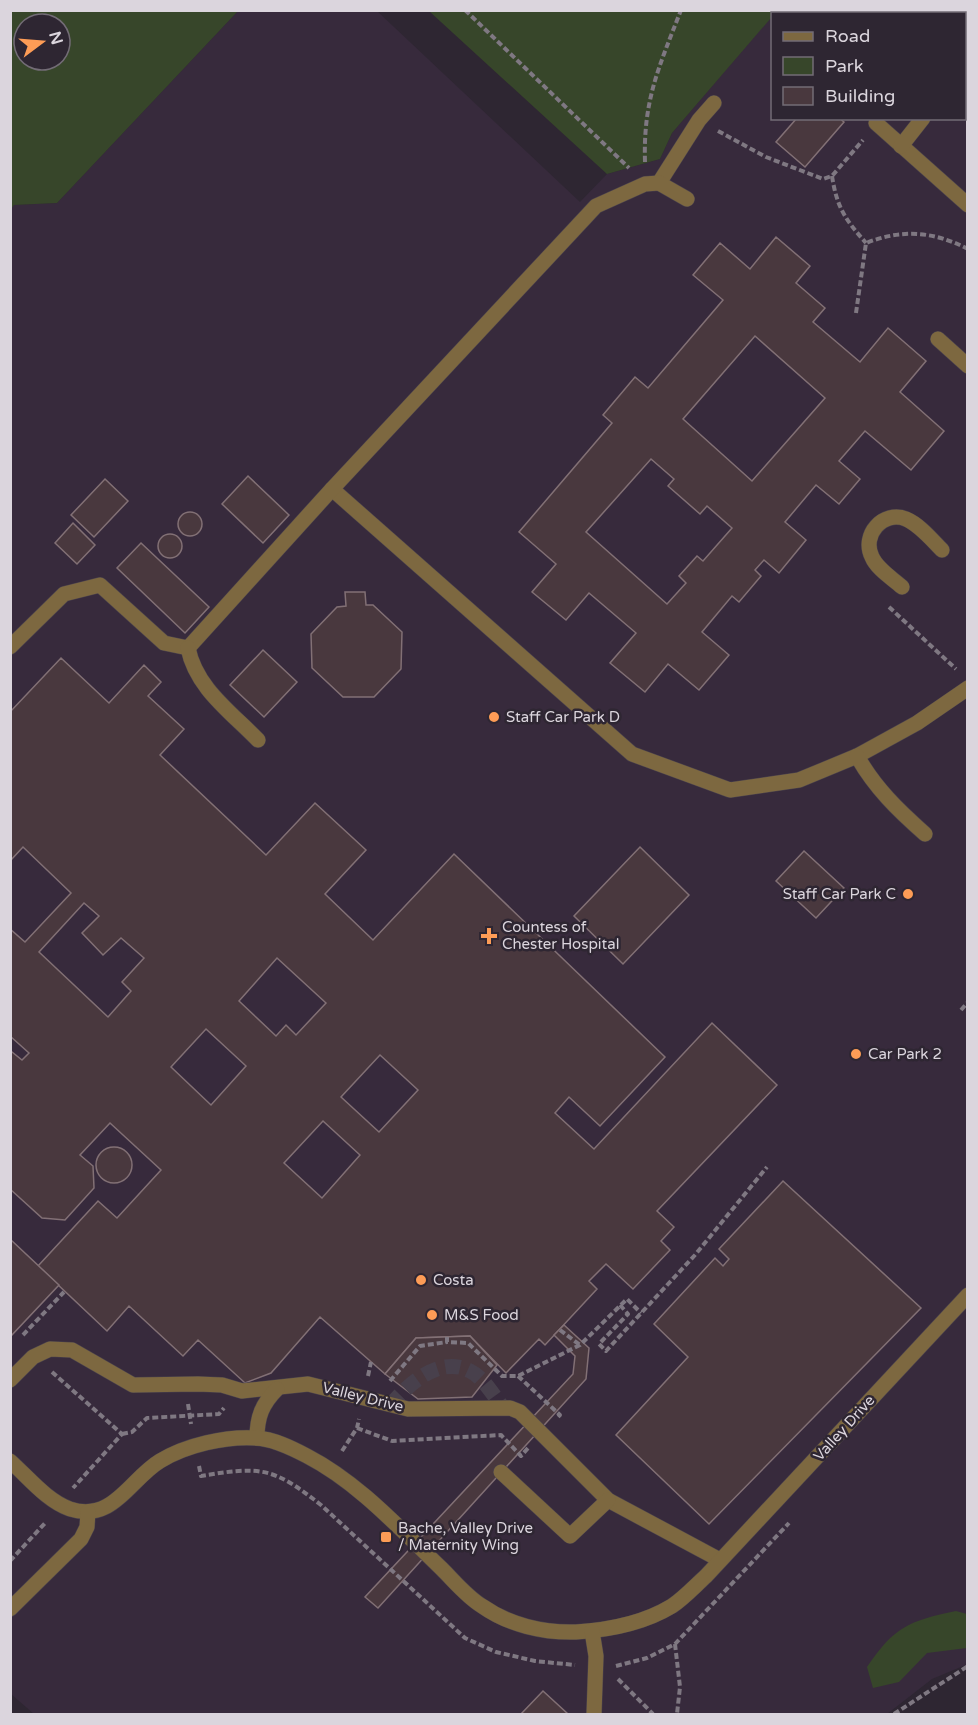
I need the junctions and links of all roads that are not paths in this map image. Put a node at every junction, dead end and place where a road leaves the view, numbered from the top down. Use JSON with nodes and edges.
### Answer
{"nodes":[{"id":1,"x":714,"y":103,"type":"dead end"},
{"id":2,"x":921,"y":120,"type":"edge"},
{"id":3,"x":876,"y":123,"type":"road end"},
{"id":4,"x":901,"y":146,"type":"junction"},
{"id":5,"x":652,"y":184,"type":"junction"},
{"id":6,"x":687,"y":199,"type":"dead end"},
{"id":7,"x":968,"y":205,"type":"edge"},
{"id":8,"x":938,"y":339,"type":"dead end"},
{"id":9,"x":968,"y":366,"type":"edge"},
{"id":10,"x":332,"y":489,"type":"junction"},
{"id":11,"x":942,"y":550,"type":"dead end"},
{"id":12,"x":902,"y":587,"type":"dead end"},
{"id":13,"x":10,"y":647,"type":"edge"},
{"id":14,"x":188,"y":648,"type":"junction"},
{"id":15,"x":968,"y":688,"type":"edge"},
{"id":16,"x":258,"y":740,"type":"dead end"},
{"id":17,"x":857,"y":756,"type":"junction"},
{"id":18,"x":925,"y":834,"type":"dead end"},
{"id":19,"x":968,"y":1295,"type":"edge"},
{"id":20,"x":10,"y":1380,"type":"edge"},
{"id":21,"x":277,"y":1389,"type":"junction"},
{"id":22,"x":257,"y":1438,"type":"junction"},
{"id":23,"x":10,"y":1461,"type":"edge"},
{"id":24,"x":501,"y":1472,"type":"dead end"},
{"id":25,"x":608,"y":1500,"type":"junction"},
{"id":26,"x":88,"y":1512,"type":"junction"},
{"id":27,"x":720,"y":1560,"type":"junction"},
{"id":28,"x":10,"y":1609,"type":"edge"},
{"id":29,"x":592,"y":1631,"type":"junction"},
{"id":30,"x":594,"y":1714,"type":"edge"}],
"edges":[{"from":1,"to":5,"type":"lane"},
{"from":2,"to":4,"type":"lane"},
{"from":3,"to":4,"type":"lane"},
{"from":4,"to":7,"type":"lane"},
{"from":5,"to":6,"type":"lane"},
{"from":5,"to":10,"type":"lane"},
{"from":8,"to":9,"type":"lane"},
{"from":10,"to":14,"type":"lane"},
{"from":10,"to":17,"type":"lane"},
{"from":11,"to":12,"type":"lane"},
{"from":13,"to":14,"type":"lane"},
{"from":14,"to":16,"type":"lane"},
{"from":15,"to":17,"type":"lane"},
{"from":17,"to":18,"type":"lane"},
{"from":19,"to":27,"type":"lane","name":"Valley Drive"},
{"from":20,"to":21,"type":"lane","name":"Valley Drive"},
{"from":21,"to":22,"type":"lane"},
{"from":21,"to":25,"type":"lane","name":"Valley Drive"},
{"from":22,"to":26,"type":"lane","name":"Valley Drive"},
{"from":22,"to":29,"type":"lane","name":"Valley Drive"},
{"from":23,"to":26,"type":"lane"},
{"from":24,"to":25,"type":"lane"},
{"from":25,"to":27,"type":"lane","name":"Valley Drive"},
{"from":26,"to":28,"type":"lane"},
{"from":27,"to":29,"type":"lane","name":"Valley Drive"},
{"from":29,"to":30,"type":"lane"}]}
